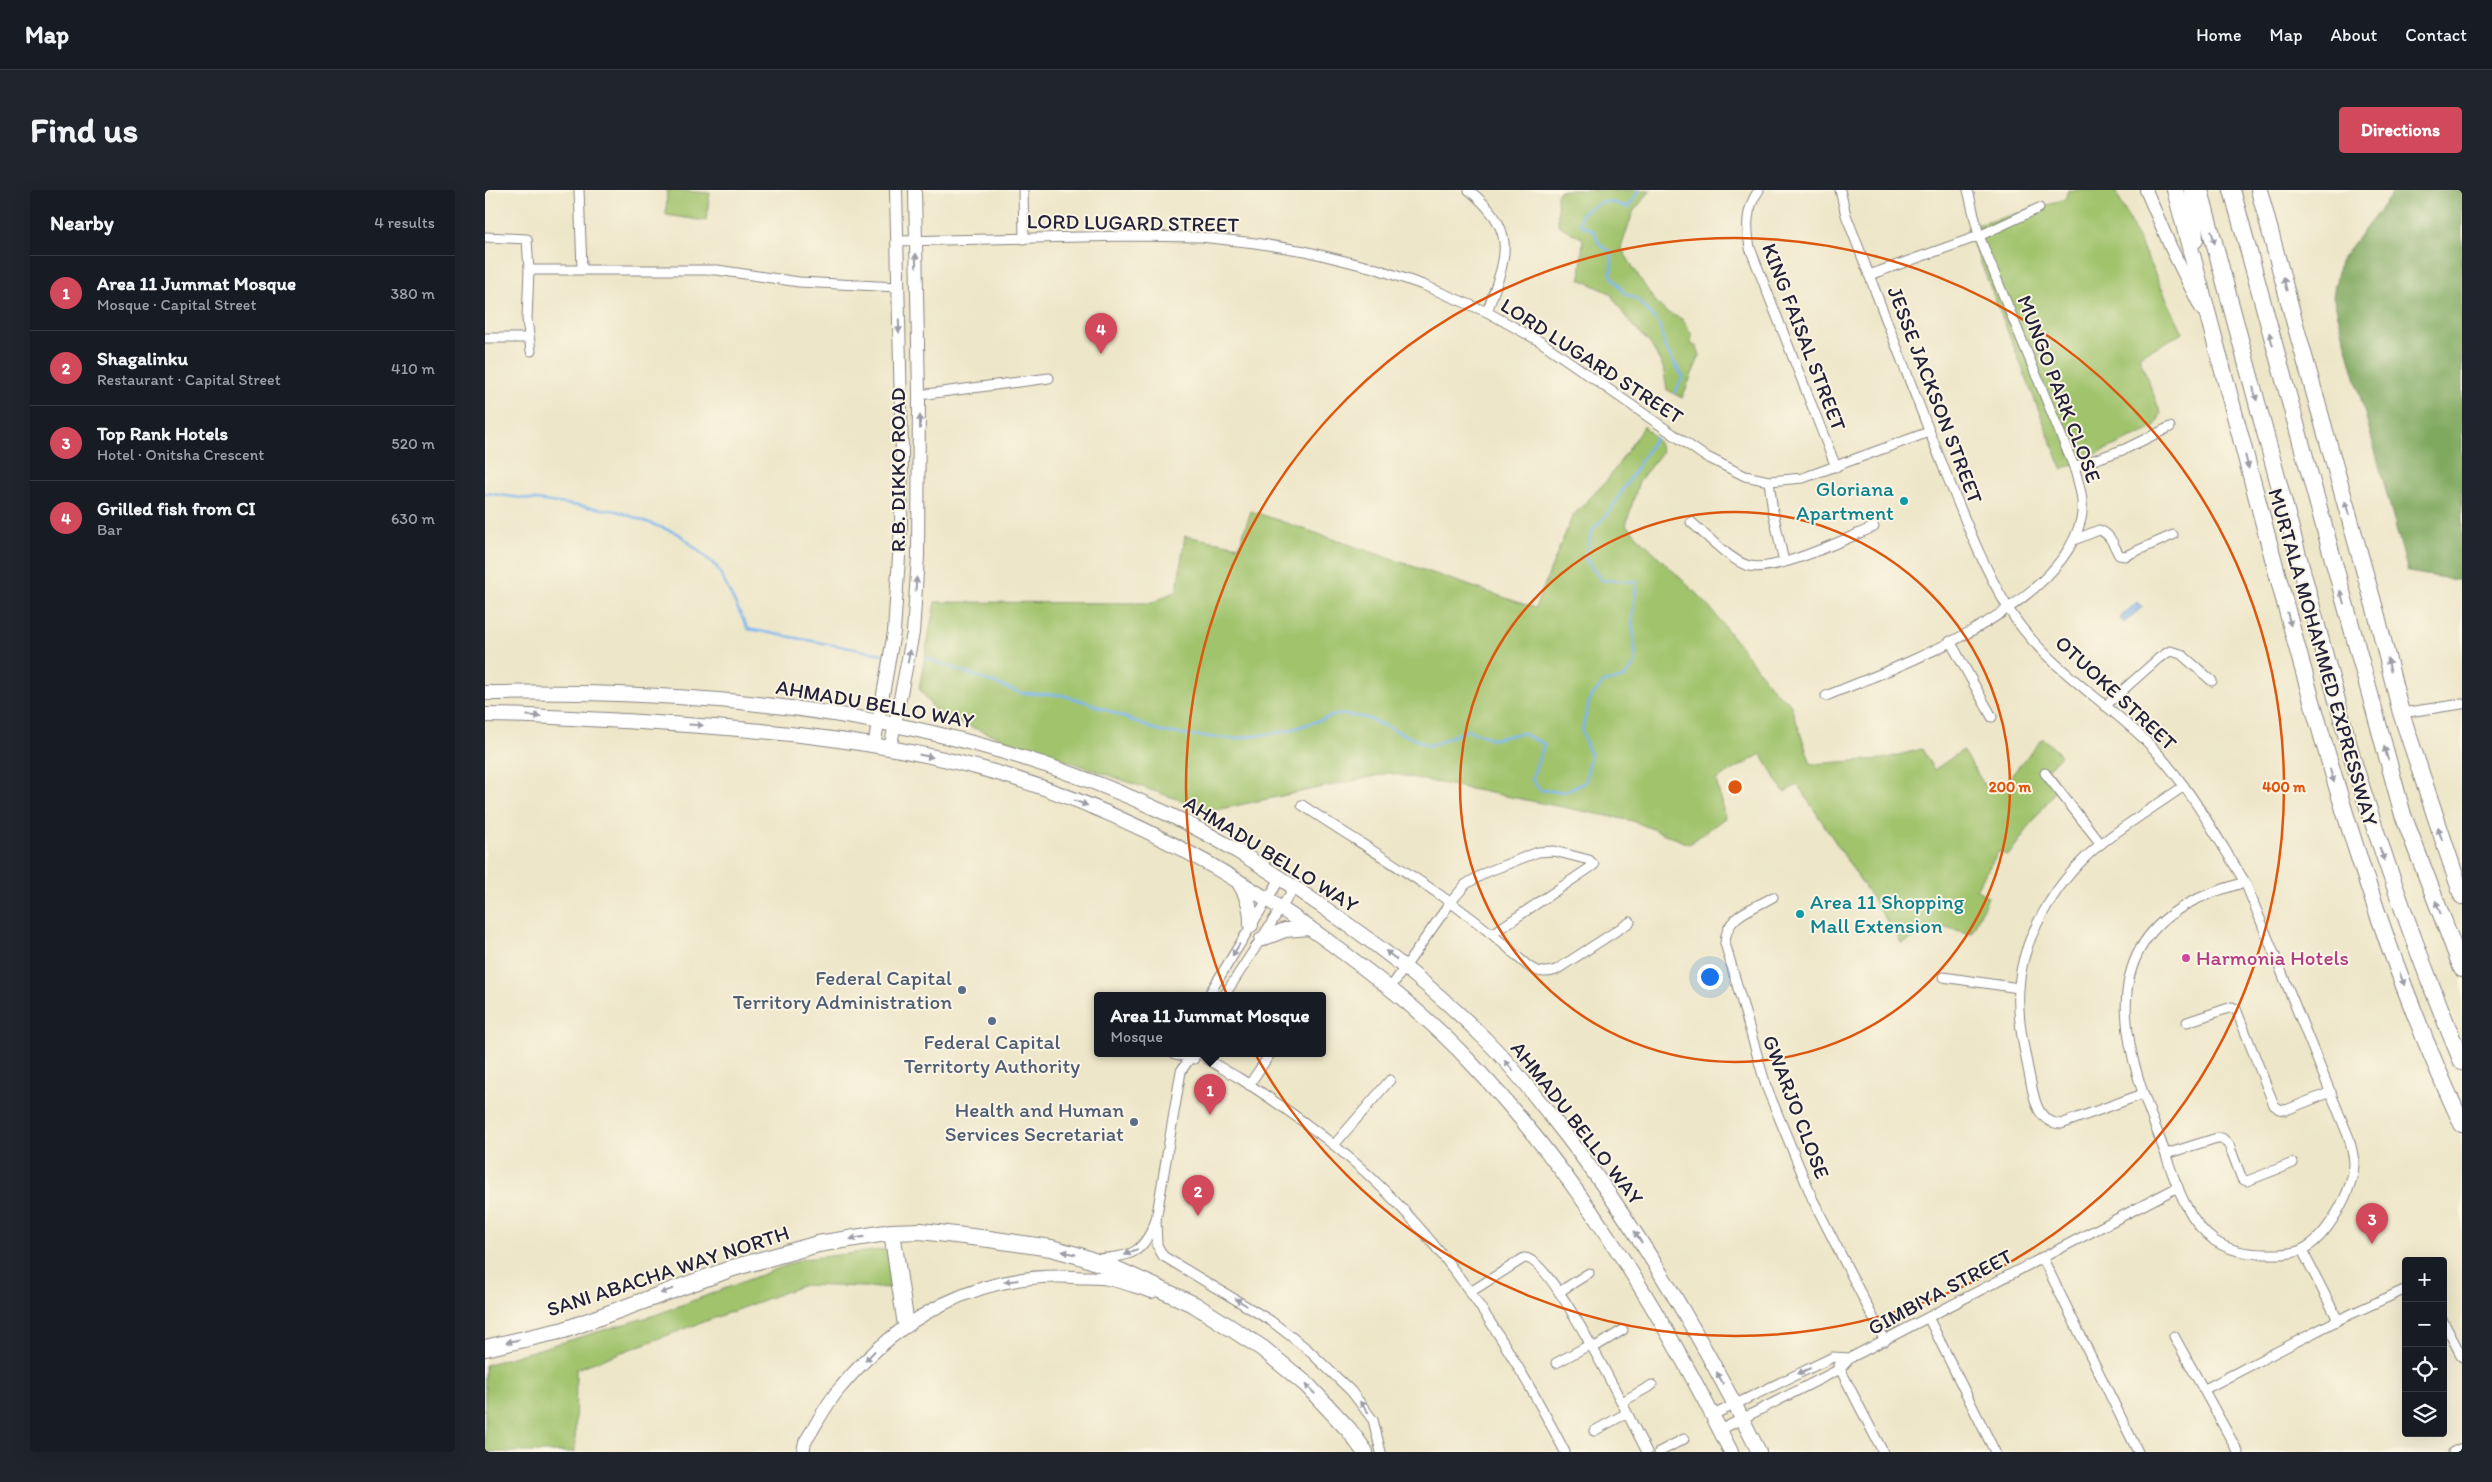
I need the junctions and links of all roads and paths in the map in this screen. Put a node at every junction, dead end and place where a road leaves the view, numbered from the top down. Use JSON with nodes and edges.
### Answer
{"nodes":[{"id":1,"x":579,"y":190,"type":"edge"},
{"id":2,"x":896,"y":190,"type":"edge"},
{"id":3,"x":915,"y":190,"type":"edge"},
{"id":4,"x":1023,"y":190,"type":"edge"},
{"id":5,"x":1469,"y":190,"type":"edge"},
{"id":6,"x":1759,"y":190,"type":"edge"},
{"id":7,"x":1840,"y":190,"type":"edge"},
{"id":8,"x":1969,"y":190,"type":"edge"},
{"id":9,"x":2146,"y":190,"type":"edge"},
{"id":10,"x":2175,"y":190,"type":"edge"},
{"id":11,"x":2192,"y":190,"type":"edge"},
{"id":12,"x":2200,"y":190,"type":"edge"},
{"id":13,"x":2232,"y":190,"type":"edge"},
{"id":14,"x":2259,"y":190,"type":"edge"},
{"id":15,"x":2039,"y":208,"type":"dead end"},
{"id":16,"x":1979,"y":236,"type":"junction"},
{"id":17,"x":485,"y":237,"type":"edge"},
{"id":18,"x":1024,"y":239,"type":"junction"},
{"id":19,"x":915,"y":240,"type":"junction"},
{"id":20,"x":897,"y":241,"type":"junction"},
{"id":21,"x":582,"y":268,"type":"junction"},
{"id":22,"x":529,"y":270,"type":"junction"},
{"id":23,"x":2197,"y":272,"type":"junction"},
{"id":24,"x":1869,"y":275,"type":"junction"},
{"id":25,"x":897,"y":287,"type":"junction"},
{"id":26,"x":1487,"y":312,"type":"junction"},
{"id":27,"x":2212,"y":330,"type":"junction"},
{"id":28,"x":485,"y":338,"type":"edge"},
{"id":29,"x":528,"y":338,"type":"junction"},
{"id":30,"x":531,"y":351,"type":"dead end"},
{"id":31,"x":1049,"y":378,"type":"dead end"},
{"id":32,"x":919,"y":394,"type":"junction"},
{"id":33,"x":2170,"y":427,"type":"dead end"},
{"id":34,"x":1929,"y":432,"type":"junction"},
{"id":35,"x":1836,"y":467,"type":"junction"},
{"id":36,"x":2074,"y":467,"type":"junction"},
{"id":37,"x":1769,"y":481,"type":"junction"},
{"id":38,"x":1691,"y":522,"type":"dead end"},
{"id":39,"x":1874,"y":527,"type":"dead end"},
{"id":40,"x":2173,"y":535,"type":"dead end"},
{"id":41,"x":2074,"y":540,"type":"junction"},
{"id":42,"x":1784,"y":562,"type":"junction"},
{"id":43,"x":2008,"y":608,"type":"junction"},
{"id":44,"x":1950,"y":641,"type":"junction"},
{"id":45,"x":2212,"y":682,"type":"dead end"},
{"id":46,"x":485,"y":693,"type":"edge"},
{"id":47,"x":1826,"y":696,"type":"dead end"},
{"id":48,"x":2462,"y":704,"type":"edge"},
{"id":49,"x":2105,"y":706,"type":"junction"},
{"id":50,"x":2401,"y":713,"type":"junction"},
{"id":51,"x":485,"y":715,"type":"edge"},
{"id":52,"x":1992,"y":717,"type":"dead end"},
{"id":53,"x":878,"y":721,"type":"junction"},
{"id":54,"x":895,"y":724,"type":"junction"},
{"id":55,"x":874,"y":746,"type":"junction"},
{"id":56,"x":890,"y":749,"type":"junction"},
{"id":57,"x":2045,"y":773,"type":"dead end"},
{"id":58,"x":2184,"y":786,"type":"junction"},
{"id":59,"x":1302,"y":805,"type":"dead end"},
{"id":60,"x":2101,"y":844,"type":"junction"},
{"id":61,"x":1280,"y":879,"type":"junction"},
{"id":62,"x":1238,"y":880,"type":"junction"},
{"id":63,"x":2245,"y":882,"type":"junction"},
{"id":64,"x":1294,"y":888,"type":"junction"},
{"id":65,"x":2462,"y":896,"type":"edge"},
{"id":66,"x":1773,"y":897,"type":"dead end"},
{"id":67,"x":1267,"y":899,"type":"junction"},
{"id":68,"x":1449,"y":903,"type":"junction"},
{"id":69,"x":1282,"y":908,"type":"junction"},
{"id":70,"x":1629,"y":922,"type":"dead end"},
{"id":71,"x":1251,"y":925,"type":"junction"},
{"id":72,"x":1310,"y":928,"type":"junction"},
{"id":73,"x":1492,"y":934,"type":"junction"},
{"id":74,"x":2384,"y":934,"type":"junction"},
{"id":75,"x":1262,"y":939,"type":"junction"},
{"id":76,"x":1406,"y":967,"type":"junction"},
{"id":77,"x":2462,"y":969,"type":"edge"},
{"id":78,"x":1943,"y":977,"type":"dead end"},
{"id":79,"x":1391,"y":987,"type":"junction"},
{"id":80,"x":2019,"y":988,"type":"junction"},
{"id":81,"x":2432,"y":990,"type":"junction"},
{"id":82,"x":1210,"y":992,"type":"edge"},
{"id":83,"x":1227,"y":992,"type":"edge"},
{"id":84,"x":2187,"y":1022,"type":"dead end"},
{"id":85,"x":1176,"y":1057,"type":"edge"},
{"id":86,"x":1190,"y":1057,"type":"edge"},
{"id":87,"x":1205,"y":1057,"type":"edge"},
{"id":88,"x":1268,"y":1057,"type":"edge"},
{"id":89,"x":2462,"y":1062,"type":"edge"},
{"id":90,"x":1181,"y":1071,"type":"junction"},
{"id":91,"x":1390,"y":1080,"type":"dead end"},
{"id":92,"x":1249,"y":1085,"type":"junction"},
{"id":93,"x":2331,"y":1092,"type":"junction"},
{"id":94,"x":2143,"y":1094,"type":"junction"},
{"id":95,"x":2462,"y":1124,"type":"edge"},
{"id":96,"x":1333,"y":1145,"type":"junction"},
{"id":97,"x":2166,"y":1154,"type":"junction"},
{"id":98,"x":2293,"y":1162,"type":"dead end"},
{"id":99,"x":2178,"y":1187,"type":"junction"},
{"id":100,"x":1156,"y":1220,"type":"junction"},
{"id":101,"x":892,"y":1232,"type":"junction"},
{"id":102,"x":2303,"y":1250,"type":"junction"},
{"id":103,"x":2042,"y":1257,"type":"junction"},
{"id":104,"x":1090,"y":1259,"type":"junction"},
{"id":105,"x":1589,"y":1274,"type":"dead end"},
{"id":106,"x":2402,"y":1291,"type":"edge"},
{"id":107,"x":1472,"y":1292,"type":"junction"},
{"id":108,"x":1559,"y":1292,"type":"junction"},
{"id":109,"x":1195,"y":1305,"type":"junction"},
{"id":110,"x":1929,"y":1319,"type":"junction"},
{"id":111,"x":2338,"y":1320,"type":"junction"},
{"id":112,"x":906,"y":1325,"type":"junction"},
{"id":113,"x":2447,"y":1329,"type":"edge"},
{"id":114,"x":1623,"y":1330,"type":"dead end"},
{"id":115,"x":2174,"y":1336,"type":"dead end"},
{"id":116,"x":1885,"y":1341,"type":"junction"},
{"id":117,"x":1592,"y":1346,"type":"junction"},
{"id":118,"x":485,"y":1348,"type":"edge"},
{"id":119,"x":1833,"y":1357,"type":"junction"},
{"id":120,"x":2462,"y":1357,"type":"edge"},
{"id":121,"x":1850,"y":1358,"type":"junction"},
{"id":122,"x":1556,"y":1363,"type":"dead end"},
{"id":123,"x":1840,"y":1369,"type":"junction"},
{"id":124,"x":1652,"y":1385,"type":"dead end"},
{"id":125,"x":2205,"y":1389,"type":"junction"},
{"id":126,"x":1622,"y":1402,"type":"junction"},
{"id":127,"x":1733,"y":1403,"type":"junction"},
{"id":128,"x":1627,"y":1413,"type":"junction"},
{"id":129,"x":1711,"y":1416,"type":"junction"},
{"id":130,"x":1742,"y":1418,"type":"junction"},
{"id":131,"x":1720,"y":1430,"type":"junction"},
{"id":132,"x":1594,"y":1432,"type":"dead end"},
{"id":133,"x":1684,"y":1439,"type":"dead end"},
{"id":134,"x":2462,"y":1448,"type":"edge"},
{"id":135,"x":803,"y":1452,"type":"edge"},
{"id":136,"x":1365,"y":1452,"type":"edge"},
{"id":137,"x":1381,"y":1452,"type":"edge"},
{"id":138,"x":1565,"y":1452,"type":"edge"},
{"id":139,"x":1647,"y":1452,"type":"edge"},
{"id":140,"x":1659,"y":1452,"type":"edge"},
{"id":141,"x":1731,"y":1452,"type":"edge"},
{"id":142,"x":1759,"y":1452,"type":"edge"},
{"id":143,"x":1883,"y":1452,"type":"edge"},
{"id":144,"x":1995,"y":1452,"type":"edge"},
{"id":145,"x":2138,"y":1452,"type":"edge"},
{"id":146,"x":2237,"y":1452,"type":"edge"},
{"id":147,"x":2453,"y":1452,"type":"edge"}],
"edges":[{"from":1,"to":21,"type":"street"},
{"from":2,"to":20,"type":"street","name":"R.B. DIKKO ROAD"},
{"from":3,"to":19,"type":"street","name":"R.B. DIKKO ROAD"},
{"from":4,"to":18,"type":"street"},
{"from":5,"to":26,"type":"street"},
{"from":6,"to":35,"type":"street","name":"KING FAISAL STREET"},
{"from":7,"to":24,"type":"street","name":"JESSE JACKSON STREET"},
{"from":8,"to":16,"type":"street","name":"MUNGO PARK CLOSE"},
{"from":9,"to":27,"type":"street"},
{"from":10,"to":23,"type":"highway","name":"MURTALA MOHAMMED EXPRESSWAY"},
{"from":11,"to":23,"type":"highway"},
{"from":12,"to":81,"type":"highway","name":"MURTALA MOHAMMED EXPRESSWAY","one_way":true},
{"from":77,"to":13,"type":"highway","name":"MURTALA MOHAMMED EXPRESSWAY","one_way":true},
{"from":50,"to":14,"type":"highway","one_way":true},
{"from":15,"to":16,"type":"street"},
{"from":16,"to":24,"type":"street"},
{"from":16,"to":36,"type":"street","name":"MUNGO PARK CLOSE"},
{"from":17,"to":22,"type":"street"},
{"from":18,"to":19,"type":"street","name":"LORD LUGARD STREET"},
{"from":18,"to":26,"type":"street","name":"LORD LUGARD STREET"},
{"from":19,"to":20,"type":"street","name":"LORD LUGARD STREET"},
{"from":32,"to":19,"type":"street","name":"R.B. DIKKO ROAD","one_way":true},
{"from":20,"to":25,"type":"street","name":"R.B. DIKKO ROAD"},
{"from":21,"to":22,"type":"street"},
{"from":21,"to":25,"type":"street"},
{"from":22,"to":29,"type":"street"},
{"from":23,"to":27,"type":"highway","name":"MURTALA MOHAMMED EXPRESSWAY"},
{"from":24,"to":34,"type":"street","name":"JESSE JACKSON STREET"},
{"from":25,"to":53,"type":"street","name":"R.B. DIKKO ROAD","one_way":true},
{"from":26,"to":37,"type":"street","name":"LORD LUGARD STREET"},
{"from":27,"to":74,"type":"highway","name":"MURTALA MOHAMMED EXPRESSWAY","one_way":true},
{"from":28,"to":29,"type":"street"},
{"from":29,"to":30,"type":"street"},
{"from":31,"to":32,"type":"street"},
{"from":54,"to":32,"type":"street","name":"R.B. DIKKO ROAD","one_way":true},
{"from":33,"to":36,"type":"street"},
{"from":34,"to":35,"type":"street","name":"LORD LUGARD STREET"},
{"from":34,"to":43,"type":"street","name":"JESSE JACKSON STREET"},
{"from":35,"to":37,"type":"street","name":"LORD LUGARD STREET"},
{"from":36,"to":41,"type":"street","name":"MUNGO PARK CLOSE"},
{"from":37,"to":42,"type":"street"},
{"from":38,"to":42,"type":"street"},
{"from":39,"to":42,"type":"street"},
{"from":40,"to":41,"type":"street"},
{"from":41,"to":43,"type":"street","name":"MUNGO PARK CLOSE"},
{"from":43,"to":44,"type":"street","name":"MUNGO PARK CLOSE"},
{"from":43,"to":49,"type":"street","name":"OTUOKE STREET"},
{"from":44,"to":47,"type":"street","name":"MUNGO PARK CLOSE"},
{"from":44,"to":52,"type":"street"},
{"from":45,"to":49,"type":"street"},
{"from":46,"to":53,"type":"main road","name":"AHMADU BELLO WAY"},
{"from":48,"to":50,"type":"street"},
{"from":49,"to":58,"type":"street","name":"OTUOKE STREET"},
{"from":65,"to":50,"type":"highway","one_way":true},
{"from":51,"to":55,"type":"main road","name":"AHMADU BELLO WAY","one_way":true},
{"from":53,"to":54,"type":"main road","name":"AHMADU BELLO WAY"},
{"from":53,"to":55,"type":"street","name":"R.B. DIKKO ROAD"},
{"from":54,"to":56,"type":"street","name":"R.B. DIKKO ROAD"},
{"from":54,"to":61,"type":"main road","name":"AHMADU BELLO WAY"},
{"from":55,"to":56,"type":"main road","name":"AHMADU BELLO WAY"},
{"from":56,"to":62,"type":"main road","name":"AHMADU BELLO WAY","one_way":true},
{"from":57,"to":60,"type":"street"},
{"from":58,"to":60,"type":"street"},
{"from":58,"to":63,"type":"street","name":"OTUOKE STREET"},
{"from":59,"to":68,"type":"street"},
{"from":60,"to":80,"type":"street"},
{"from":61,"to":64,"type":"main road","name":"AHMADU BELLO WAY"},
{"from":61,"to":67,"type":"street"},
{"from":62,"to":67,"type":"main road","name":"AHMADU BELLO WAY"},
{"from":62,"to":71,"type":"main road"},
{"from":63,"to":93,"type":"street","name":"OTUOKE STREET"},
{"from":63,"to":94,"type":"street"},
{"from":64,"to":69,"type":"street"},
{"from":76,"to":64,"type":"main road","name":"AHMADU BELLO WAY","one_way":true},
{"from":66,"to":116,"type":"street","name":"GWARJO CLOSE"},
{"from":67,"to":69,"type":"main road","name":"AHMADU BELLO WAY"},
{"from":67,"to":71,"type":"street"},
{"from":68,"to":73,"type":"street"},
{"from":68,"to":73,"type":"street"},
{"from":68,"to":76,"type":"street"},
{"from":69,"to":72,"type":"main road","name":"AHMADU BELLO WAY"},
{"from":69,"to":75,"type":"street"},
{"from":70,"to":73,"type":"street"},
{"from":71,"to":82,"type":"street","one_way":true},
{"from":72,"to":75,"type":"main road"},
{"from":72,"to":79,"type":"main road","name":"AHMADU BELLO WAY"},
{"from":74,"to":81,"type":"highway"},
{"from":74,"to":95,"type":"highway","name":"MURTALA MOHAMMED EXPRESSWAY","one_way":true},
{"from":75,"to":83,"type":"street"},
{"from":76,"to":79,"type":"street"},
{"from":127,"to":76,"type":"main road","name":"AHMADU BELLO WAY","one_way":true},
{"from":78,"to":80,"type":"street"},
{"from":79,"to":129,"type":"main road","name":"AHMADU BELLO WAY"},
{"from":80,"to":94,"type":"street"},
{"from":81,"to":89,"type":"highway","name":"MURTALA MOHAMMED EXPRESSWAY"},
{"from":84,"to":93,"type":"street"},
{"from":85,"to":90,"type":"street"},
{"from":86,"to":90,"type":"street"},
{"from":87,"to":92,"type":"street"},
{"from":88,"to":92,"type":"street"},
{"from":90,"to":100,"type":"street"},
{"from":91,"to":96,"type":"street"},
{"from":92,"to":96,"type":"street"},
{"from":93,"to":102,"type":"street","name":"OTUOKE STREET"},
{"from":94,"to":97,"type":"street"},
{"from":96,"to":107,"type":"street"},
{"from":97,"to":98,"type":"street"},
{"from":97,"to":99,"type":"street"},
{"from":99,"to":102,"type":"street"},
{"from":99,"to":103,"type":"street","name":"GIMBIYA STREET"},
{"from":100,"to":104,"type":"street","one_way":true},
{"from":137,"to":100,"type":"street","one_way":true},
{"from":104,"to":101,"type":"highway","name":"SANI ABACHA WAY NORTH","one_way":true},
{"from":101,"to":112,"type":"highway"},
{"from":101,"to":118,"type":"highway","name":"SANI ABACHA WAY NORTH","one_way":true},
{"from":102,"to":111,"type":"street"},
{"from":103,"to":110,"type":"street","name":"GIMBIYA STREET"},
{"from":103,"to":145,"type":"street"},
{"from":104,"to":109,"type":"highway","name":"SANI ABACHA WAY NORTH"},
{"from":105,"to":108,"type":"street"},
{"from":106,"to":111,"type":"street"},
{"from":107,"to":108,"type":"street"},
{"from":107,"to":138,"type":"street"},
{"from":108,"to":117,"type":"street"},
{"from":109,"to":112,"type":"street","one_way":true},
{"from":136,"to":109,"type":"highway","name":"SANI ABACHA WAY NORTH","one_way":true},
{"from":110,"to":116,"type":"street","name":"GIMBIYA STREET"},
{"from":110,"to":144,"type":"street"},
{"from":111,"to":125,"type":"street"},
{"from":112,"to":135,"type":"street","one_way":true},
{"from":113,"to":120,"type":"street"},
{"from":114,"to":117,"type":"street"},
{"from":115,"to":125,"type":"street"},
{"from":116,"to":121,"type":"street","name":"GIMBIYA STREET"},
{"from":117,"to":122,"type":"street"},
{"from":117,"to":126,"type":"street"},
{"from":119,"to":121,"type":"street"},
{"from":119,"to":123,"type":"street"},
{"from":119,"to":127,"type":"street","one_way":true},
{"from":121,"to":123,"type":"street","name":"GIMBIYA STREET"},
{"from":123,"to":130,"type":"street","name":"GIMBIYA STREET"},
{"from":123,"to":143,"type":"street"},
{"from":124,"to":126,"type":"street"},
{"from":125,"to":146,"type":"street"},
{"from":126,"to":128,"type":"street"},
{"from":127,"to":129,"type":"street"},
{"from":127,"to":130,"type":"main road","name":"AHMADU BELLO WAY"},
{"from":128,"to":132,"type":"street"},
{"from":128,"to":139,"type":"street"},
{"from":129,"to":131,"type":"main road","name":"AHMADU BELLO WAY"},
{"from":130,"to":131,"type":"street","name":"GIMBIYA STREET"},
{"from":130,"to":142,"type":"main road","name":"AHMADU BELLO WAY"},
{"from":131,"to":141,"type":"main road","name":"AHMADU BELLO WAY"},
{"from":133,"to":140,"type":"street"},
{"from":134,"to":147,"type":"street"}]}
